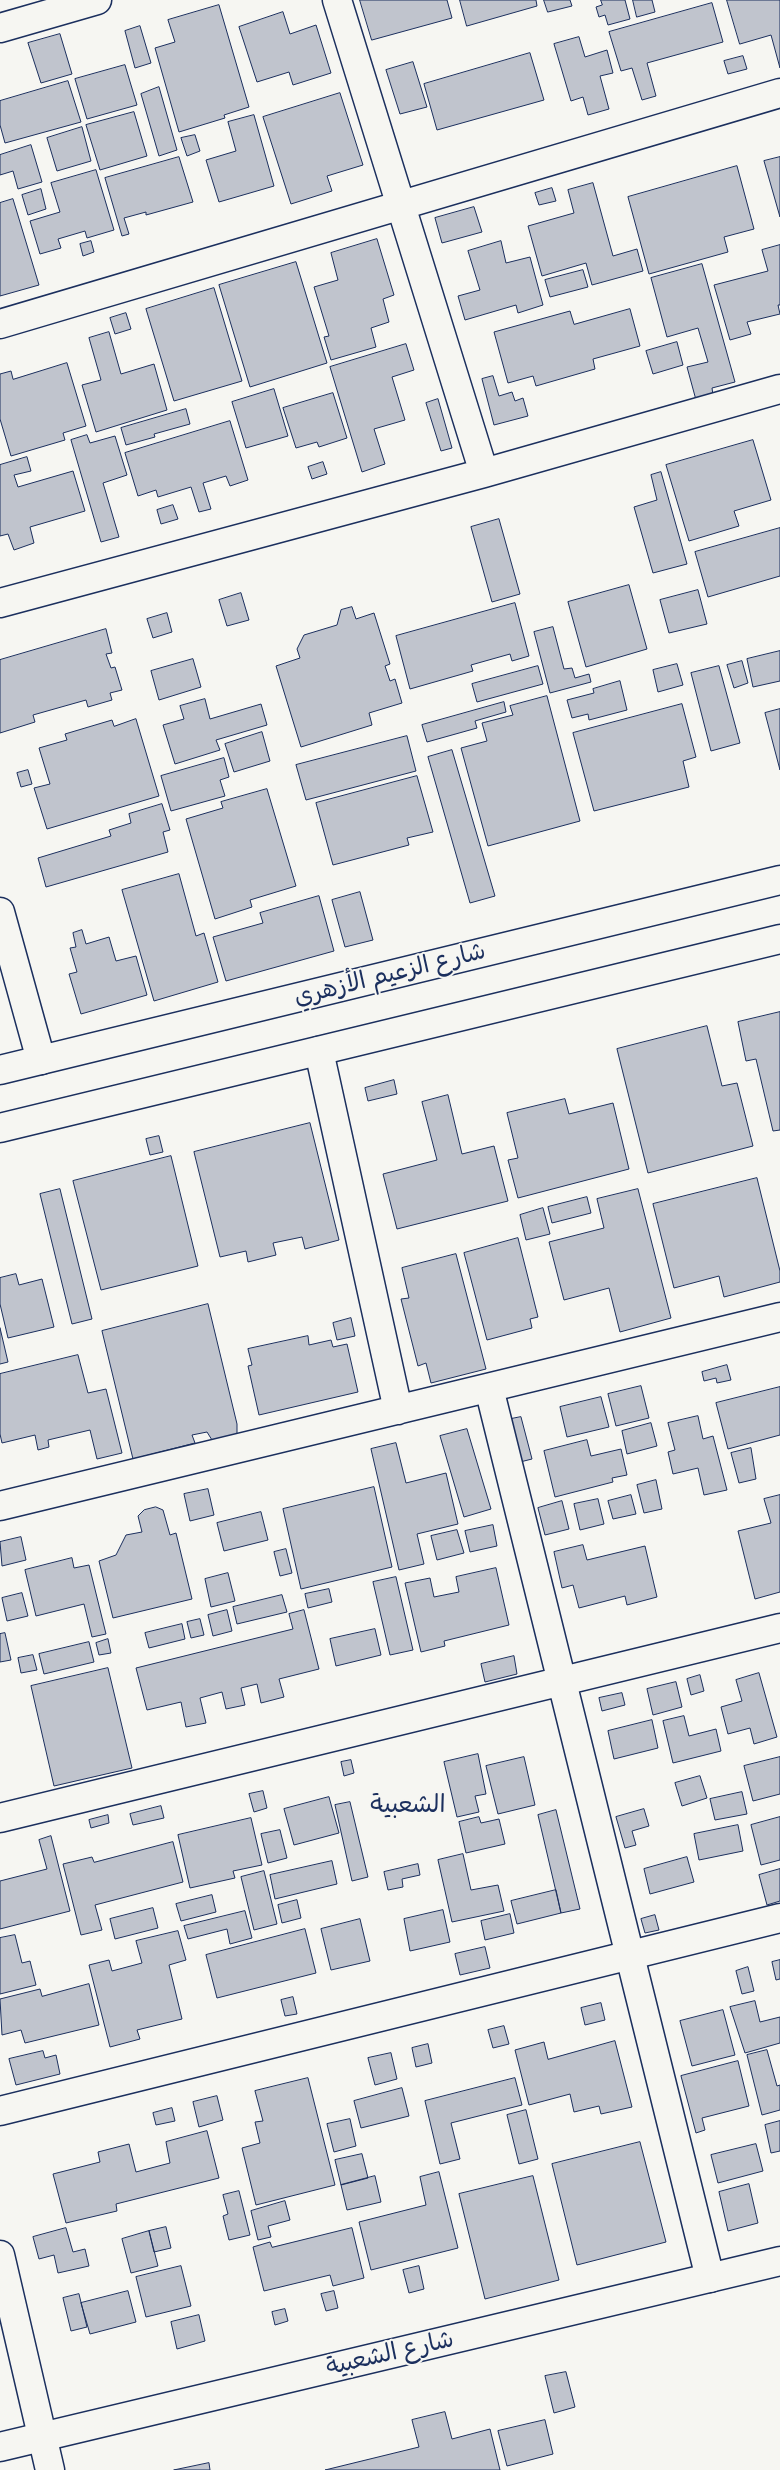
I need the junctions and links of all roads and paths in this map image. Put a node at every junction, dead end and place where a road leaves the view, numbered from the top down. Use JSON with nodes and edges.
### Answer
{"nodes":[{"id":1,"x":97,"y":0,"type":"edge"},
{"id":2,"x":337,"y":0,"type":"edge"},
{"id":3,"x":0,"y":28,"type":"edge"},
{"id":4,"x":780,"y":93,"type":"edge"},
{"id":5,"x":402,"y":203,"type":"junction"},
{"id":6,"x":0,"y":324,"type":"edge"},
{"id":7,"x":778,"y":396,"type":"edge"},
{"id":8,"x":484,"y":473,"type":"junction"},
{"id":9,"x":0,"y":603,"type":"edge"},
{"id":10,"x":780,"y":880,"type":"edge"},
{"id":11,"x":0,"y":912,"type":"edge"},
{"id":12,"x":780,"y":939,"type":"edge"},
{"id":13,"x":319,"y":1050,"type":"junction"},
{"id":14,"x":41,"y":1060,"type":"junction"},
{"id":15,"x":0,"y":1070,"type":"edge"},
{"id":16,"x":0,"y":1128,"type":"edge"},
{"id":17,"x":780,"y":1317,"type":"edge"},
{"id":18,"x":489,"y":1388,"type":"junction"},
{"id":19,"x":398,"y":1410,"type":"junction"},
{"id":20,"x":0,"y":1506,"type":"edge"},
{"id":21,"x":780,"y":1628,"type":"edge"},
{"id":22,"x":562,"y":1681,"type":"junction"},
{"id":23,"x":0,"y":1818,"type":"edge"},
{"id":24,"x":780,"y":1918,"type":"edge"},
{"id":25,"x":630,"y":1955,"type":"junction"},
{"id":26,"x":0,"y":2111,"type":"edge"},
{"id":27,"x":0,"y":2256,"type":"edge"},
{"id":28,"x":780,"y":2261,"type":"edge"},
{"id":29,"x":710,"y":2278,"type":"junction"},
{"id":30,"x":42,"y":2437,"type":"junction"},
{"id":31,"x":0,"y":2447,"type":"edge"},
{"id":32,"x":50,"y":2470,"type":"edge"}],
"edges":[{"from":1,"to":3,"type":"street"},
{"from":2,"to":5,"type":"street"},
{"from":4,"to":5,"type":"street"},
{"from":5,"to":6,"type":"street"},
{"from":5,"to":8,"type":"street"},
{"from":7,"to":8,"type":"street"},
{"from":8,"to":9,"type":"street"},
{"from":10,"to":14,"type":"street","name":"شارع الزعيم الأزهري"},
{"from":11,"to":14,"type":"street"},
{"from":12,"to":13,"type":"street"},
{"from":13,"to":16,"type":"street"},
{"from":13,"to":19,"type":"street"},
{"from":14,"to":15,"type":"street","name":"شارع الزعيم الأزهري"},
{"from":17,"to":18,"type":"street"},
{"from":18,"to":19,"type":"street"},
{"from":18,"to":22,"type":"street"},
{"from":19,"to":20,"type":"street"},
{"from":21,"to":22,"type":"street"},
{"from":22,"to":23,"type":"street"},
{"from":22,"to":25,"type":"street"},
{"from":24,"to":25,"type":"street"},
{"from":25,"to":26,"type":"street"},
{"from":25,"to":29,"type":"street"},
{"from":27,"to":30,"type":"street"},
{"from":28,"to":29,"type":"street","name":"شارع الشعبية"},
{"from":29,"to":30,"type":"street","name":"شارع الشعبية"},
{"from":30,"to":31,"type":"street","name":"شارع الشعبية"},
{"from":30,"to":32,"type":"street"}]}
